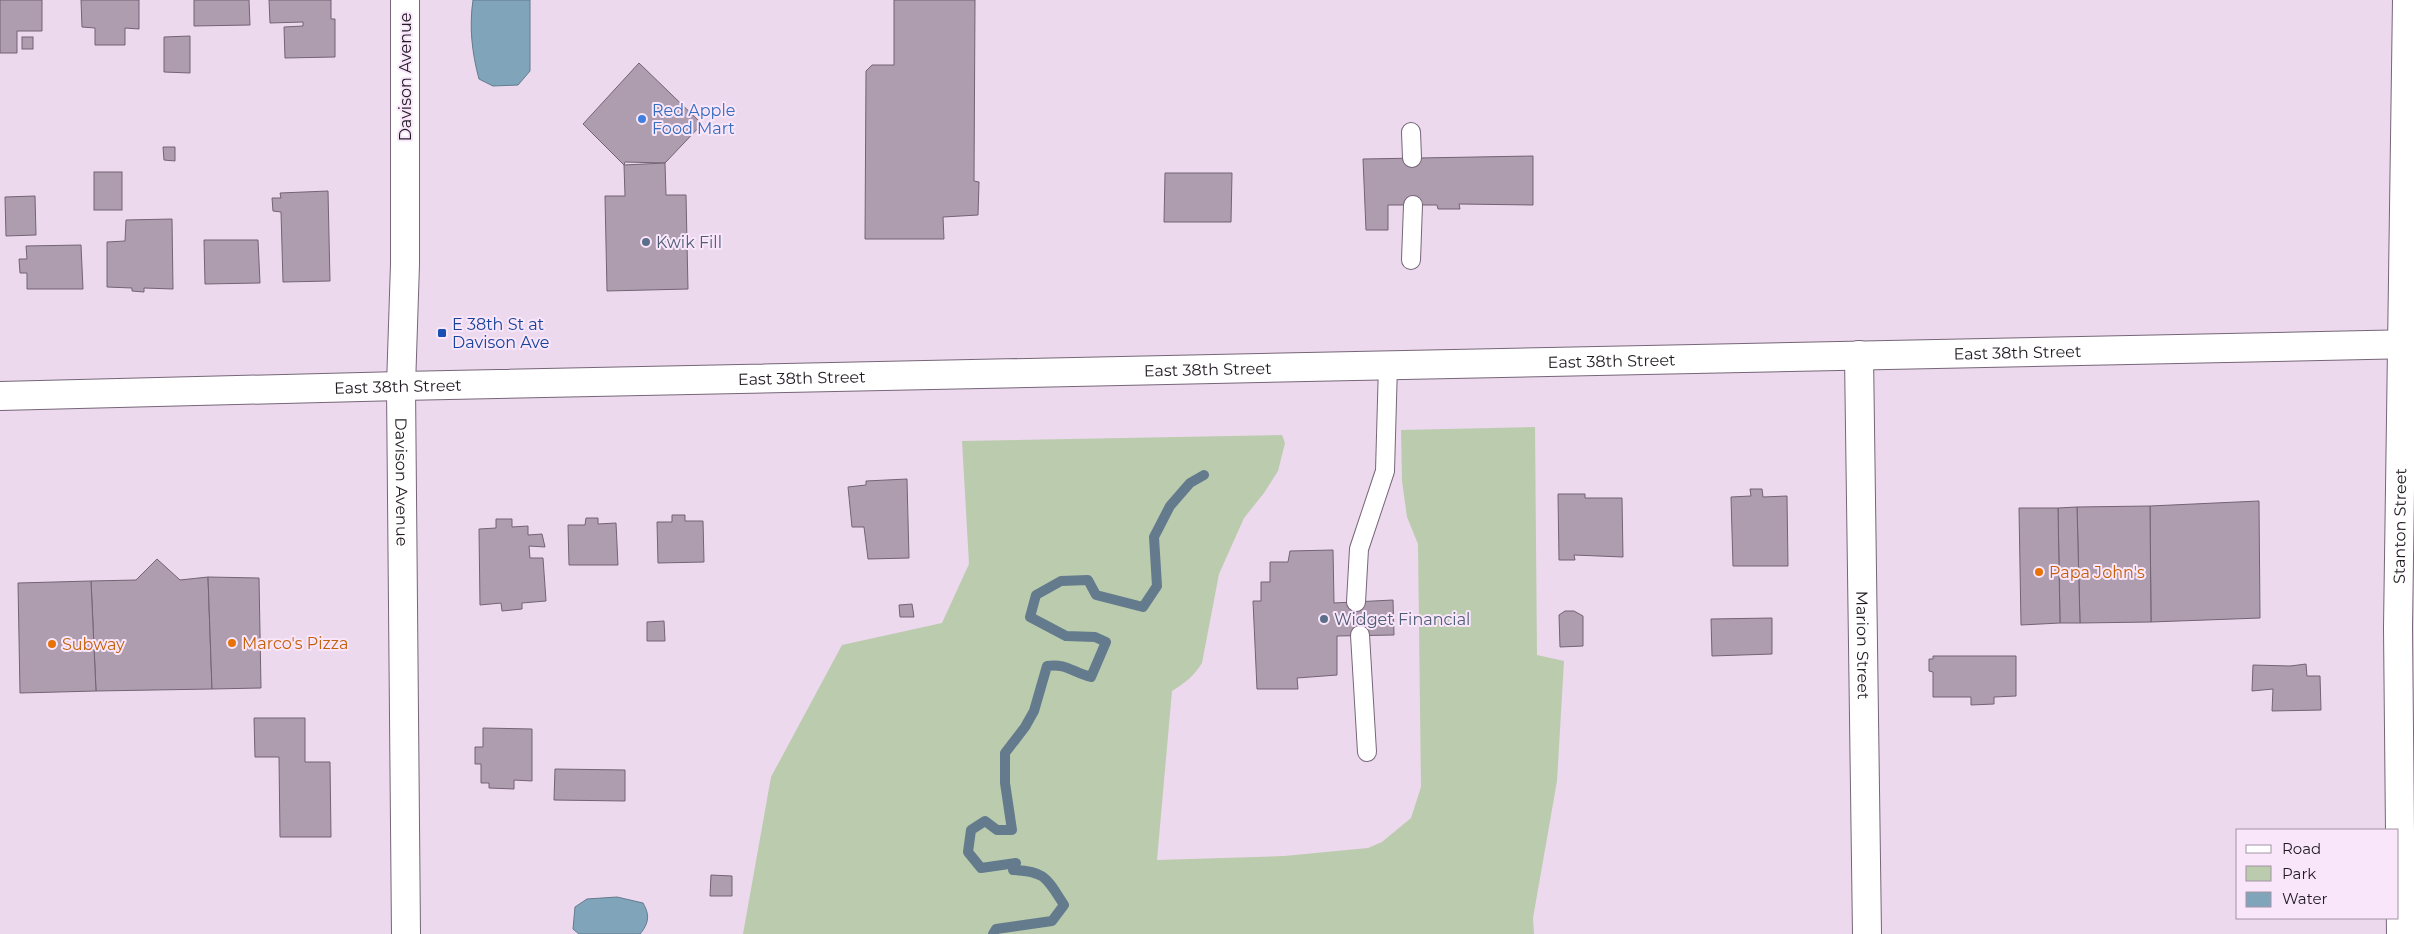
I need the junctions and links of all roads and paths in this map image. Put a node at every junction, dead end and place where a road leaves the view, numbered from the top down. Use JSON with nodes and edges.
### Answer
{"nodes":[{"id":1,"x":405,"y":0,"type":"edge"},
{"id":2,"x":2407,"y":0,"type":"edge"},
{"id":3,"x":1411,"y":132,"type":"dead end"},
{"id":4,"x":1412,"y":158,"type":"dead end"},
{"id":5,"x":1413,"y":205,"type":"dead end"},
{"id":6,"x":1411,"y":260,"type":"dead end"},
{"id":7,"x":2408,"y":344,"type":"edge"},
{"id":8,"x":1859,"y":355,"type":"junction"},
{"id":9,"x":1388,"y":365,"type":"junction"},
{"id":10,"x":401,"y":386,"type":"junction"},
{"id":11,"x":0,"y":396,"type":"edge"},
{"id":12,"x":1356,"y":602,"type":"dead end"},
{"id":13,"x":1360,"y":635,"type":"dead end"},
{"id":14,"x":1367,"y":752,"type":"dead end"},
{"id":15,"x":406,"y":934,"type":"edge"},
{"id":16,"x":1867,"y":934,"type":"edge"},
{"id":17,"x":2401,"y":934,"type":"edge"}],
"edges":[{"from":1,"to":10,"type":"street","name":"Davison Avenue"},
{"from":2,"to":7,"type":"street","name":"Stanton Street"},
{"from":3,"to":4,"type":"lane"},
{"from":5,"to":6,"type":"lane"},
{"from":7,"to":8,"type":"street","name":"East 38th Street"},
{"from":7,"to":17,"type":"street","name":"Stanton Street"},
{"from":8,"to":9,"type":"street","name":"East 38th Street"},
{"from":8,"to":16,"type":"street","name":"Marion Street"},
{"from":9,"to":10,"type":"street","name":"East 38th Street"},
{"from":9,"to":12,"type":"lane"},
{"from":10,"to":11,"type":"street","name":"East 38th Street"},
{"from":10,"to":15,"type":"street","name":"Davison Avenue"},
{"from":13,"to":14,"type":"lane"}]}
